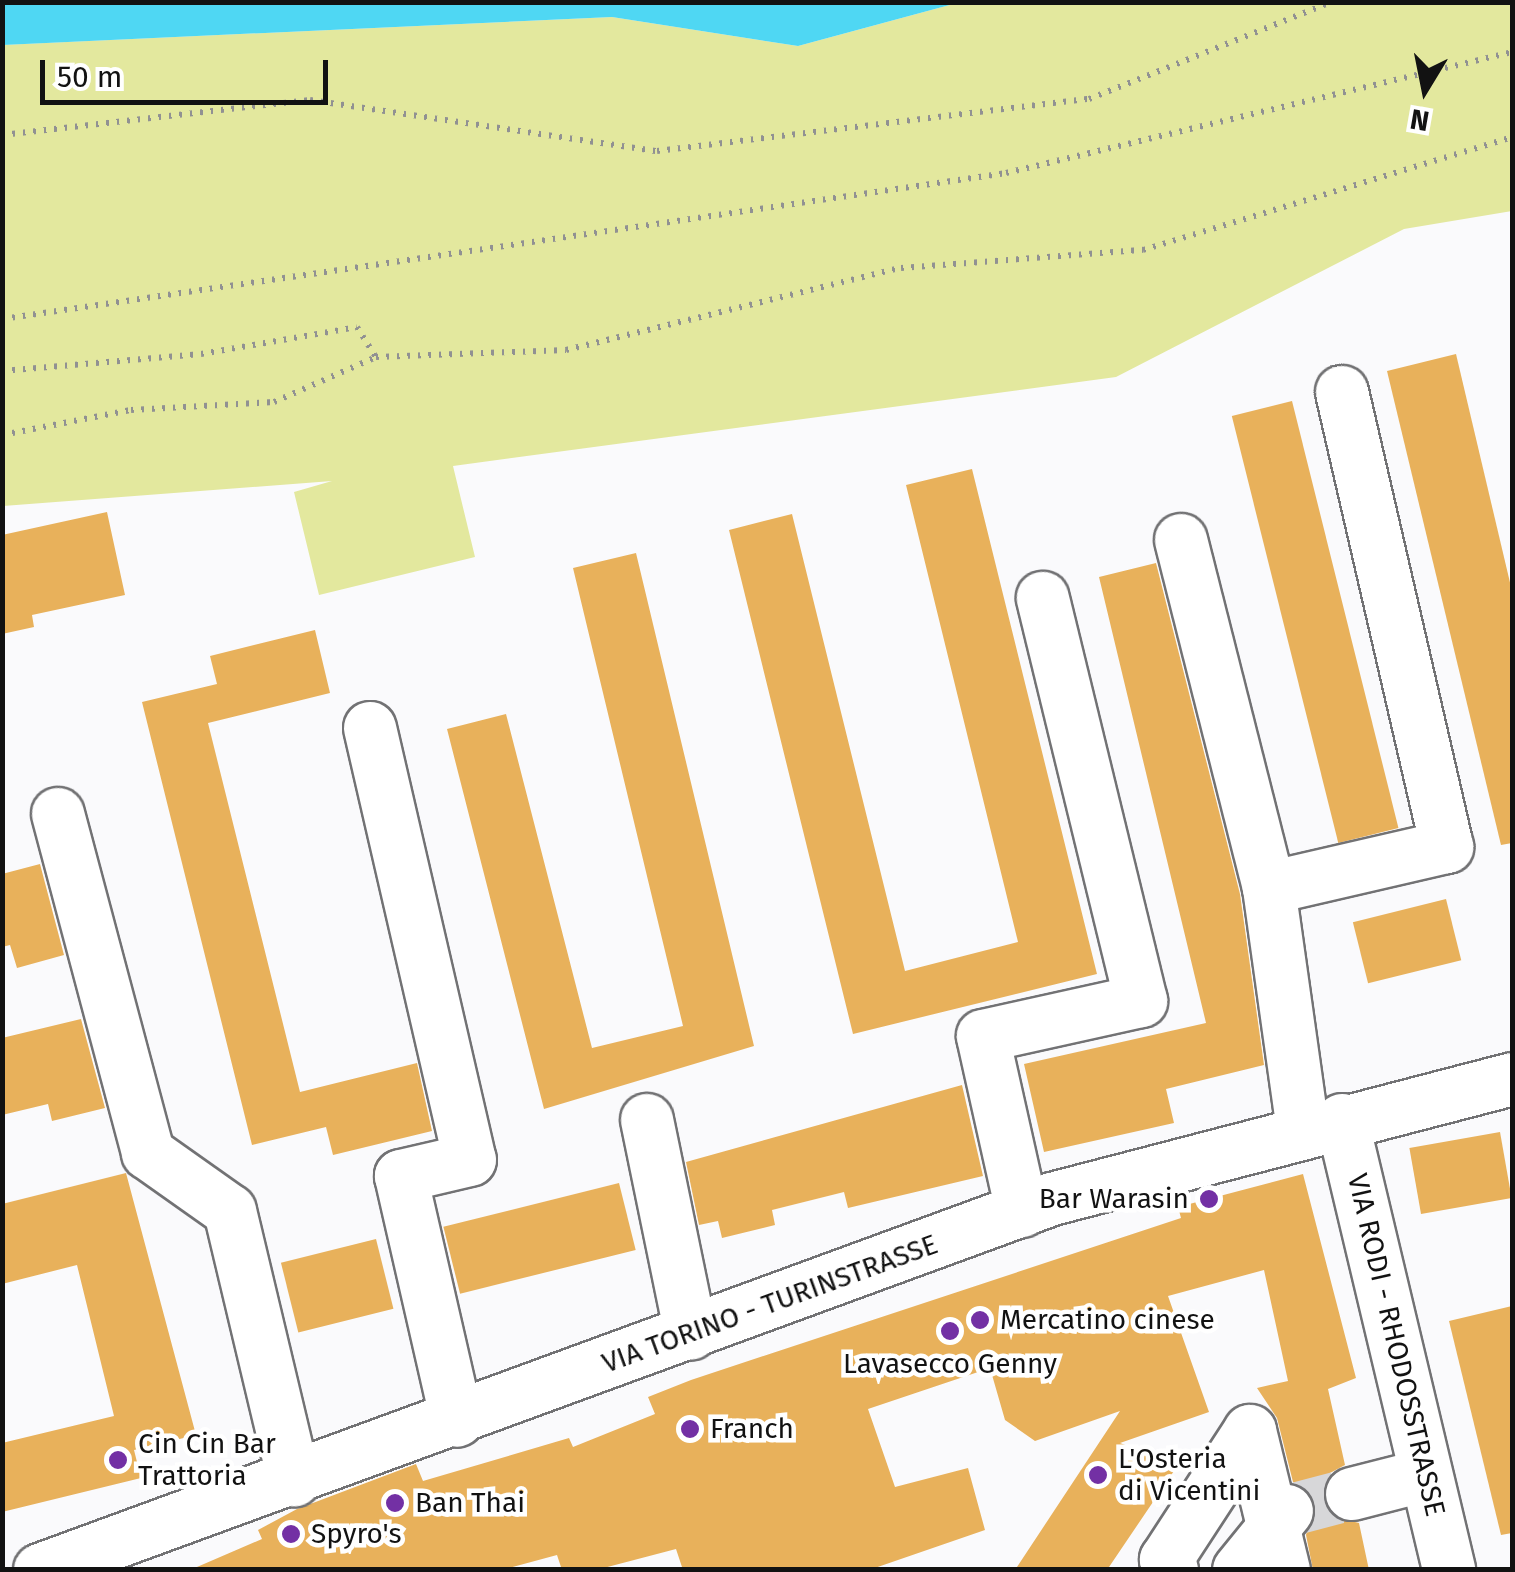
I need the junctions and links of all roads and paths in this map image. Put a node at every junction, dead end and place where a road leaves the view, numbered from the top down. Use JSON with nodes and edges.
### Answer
{"nodes":[{"id":1,"x":1331,"y":2,"type":"edge"},
{"id":2,"x":1512,"y":52,"type":"edge"},
{"id":3,"x":2,"y":134,"type":"edge"},
{"id":4,"x":1512,"y":137,"type":"edge"},
{"id":5,"x":2,"y":319,"type":"edge"},
{"id":6,"x":376,"y":357,"type":"junction"},
{"id":7,"x":2,"y":370,"type":"edge"},
{"id":8,"x":1342,"y":392,"type":"dead end"},
{"id":9,"x":2,"y":436,"type":"edge"},
{"id":10,"x":1182,"y":540,"type":"dead end"},
{"id":11,"x":1042,"y":598,"type":"dead end"},
{"id":12,"x":370,"y":728,"type":"dead end"},
{"id":13,"x":58,"y":814,"type":"dead end"},
{"id":14,"x":1269,"y":888,"type":"junction"},
{"id":15,"x":1512,"y":1079,"type":"edge"},
{"id":16,"x":647,"y":1120,"type":"dead end"},
{"id":17,"x":1323,"y":1125,"type":"junction"},
{"id":18,"x":1022,"y":1211,"type":"junction"},
{"id":19,"x":691,"y":1334,"type":"junction"},
{"id":20,"x":457,"y":1420,"type":"junction"},
{"id":21,"x":1426,"y":1475,"type":"junction"},
{"id":22,"x":294,"y":1480,"type":"junction"},
{"id":23,"x":1352,"y":1494,"type":"tunnel mouth"},
{"id":24,"x":1280,"y":1514,"type":"junction"},
{"id":25,"x":40,"y":1570,"type":"edge"},
{"id":26,"x":1172,"y":1570,"type":"edge"},
{"id":27,"x":1239,"y":1570,"type":"edge"},
{"id":28,"x":1284,"y":1570,"type":"edge"},
{"id":29,"x":1449,"y":1570,"type":"edge"}],
"edges":[{"from":1,"to":3,"type":"path"},
{"from":2,"to":5,"type":"path"},
{"from":4,"to":6,"type":"path"},
{"from":6,"to":7,"type":"path"},
{"from":6,"to":9,"type":"path"},
{"from":8,"to":14,"type":"street"},
{"from":10,"to":14,"type":"street","name":"VIA RODI - RHODOSSTRASSE"},
{"from":11,"to":18,"type":"street"},
{"from":12,"to":20,"type":"street"},
{"from":13,"to":22,"type":"street"},
{"from":14,"to":17,"type":"street","name":"VIA RODI - RHODOSSTRASSE"},
{"from":15,"to":17,"type":"street","name":"VIA TORINO - TURINSTRASSE"},
{"from":16,"to":19,"type":"street"},
{"from":17,"to":18,"type":"street","name":"VIA TORINO - TURINSTRASSE"},
{"from":17,"to":21,"type":"street","name":"VIA RODI - RHODOSSTRASSE"},
{"from":18,"to":19,"type":"street","name":"VIA TORINO - TURINSTRASSE"},
{"from":19,"to":20,"type":"street","name":"VIA TORINO - TURINSTRASSE"},
{"from":20,"to":22,"type":"street","name":"VIA TORINO - TURINSTRASSE"},
{"from":21,"to":23,"type":"street"},
{"from":21,"to":29,"type":"street","name":"VIA RODI - RHODOSSTRASSE"},
{"from":22,"to":25,"type":"street","name":"VIA TORINO - TURINSTRASSE"},
{"from":24,"to":26,"type":"street"},
{"from":24,"to":27,"type":"street"},
{"from":24,"to":28,"type":"street"}]}
